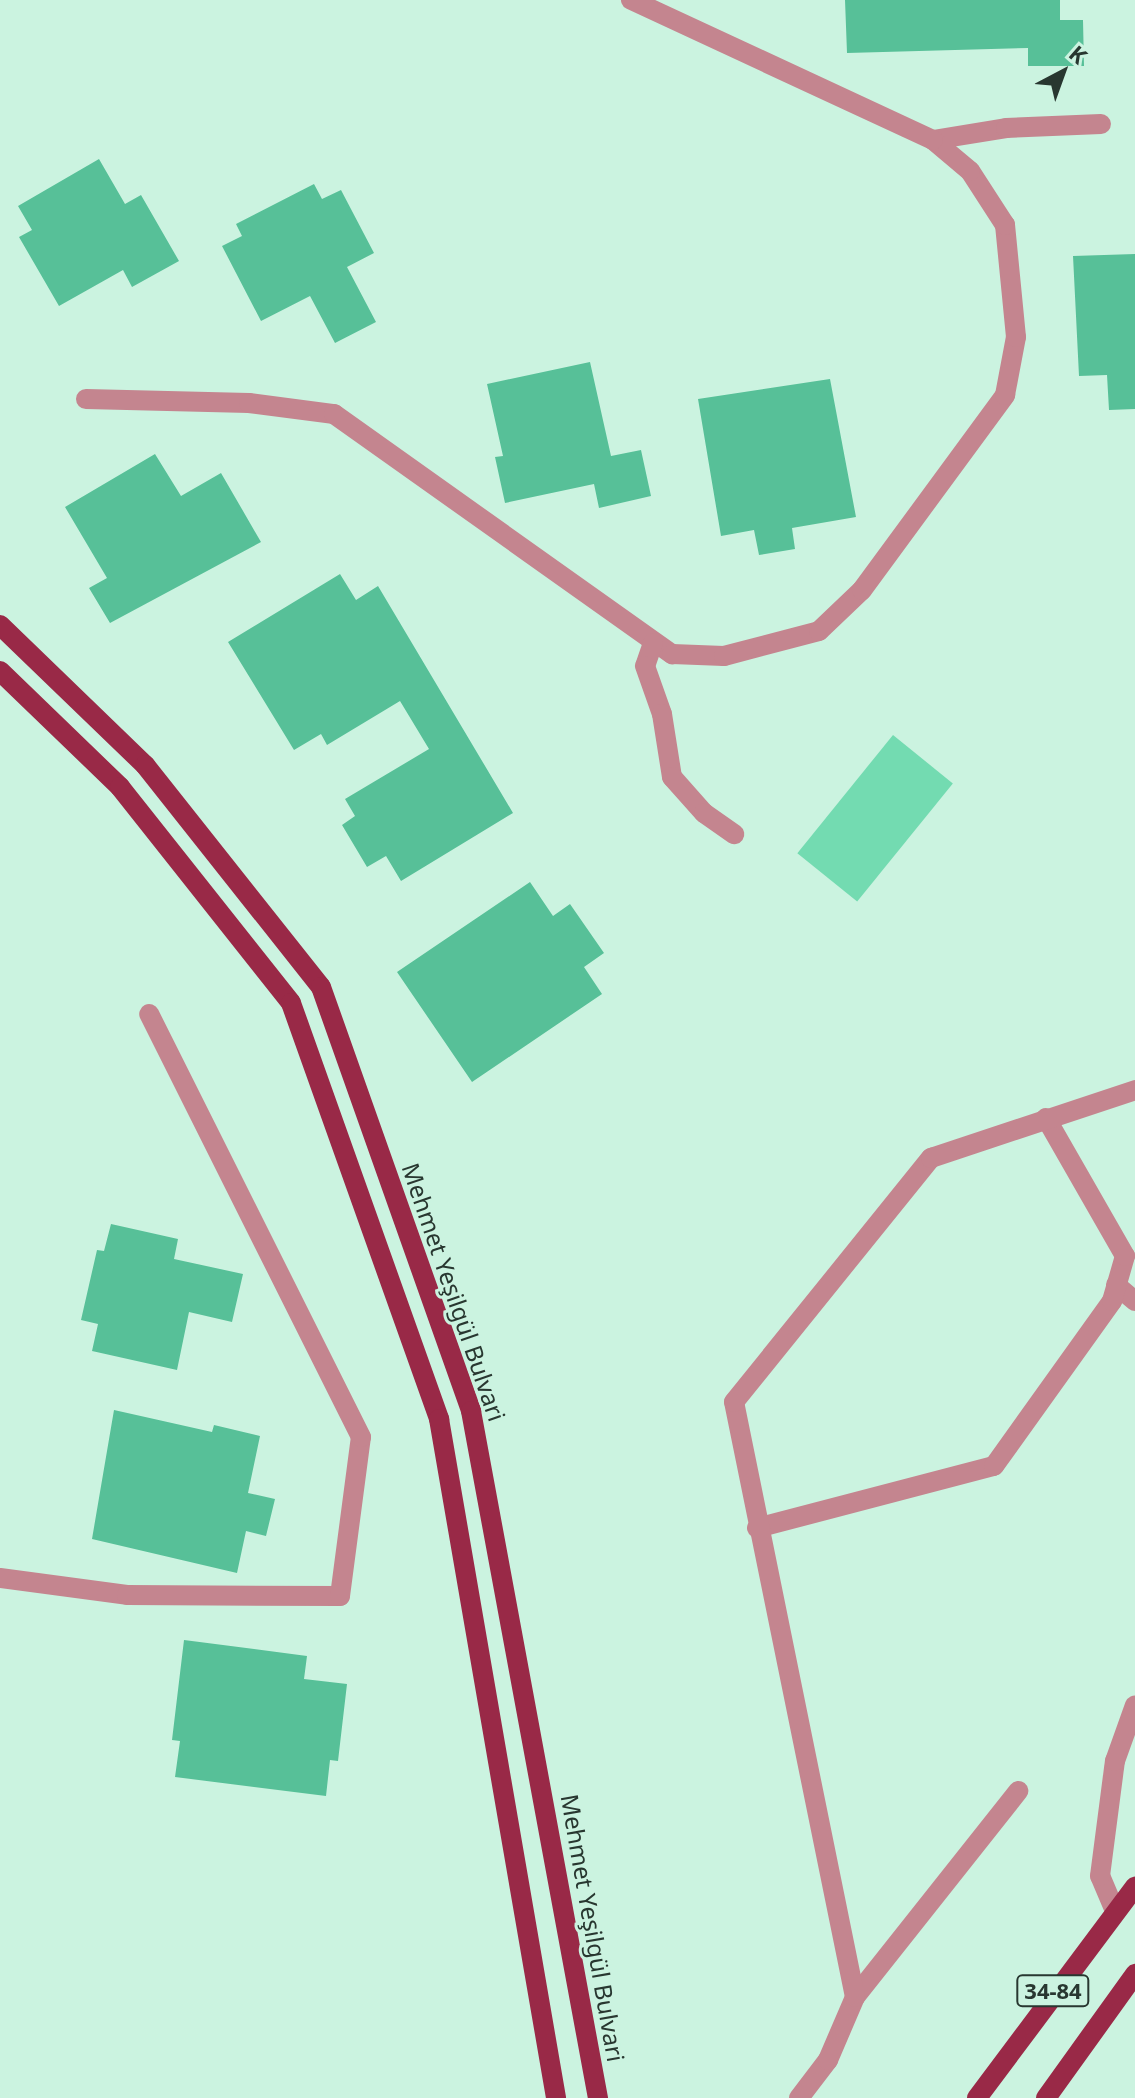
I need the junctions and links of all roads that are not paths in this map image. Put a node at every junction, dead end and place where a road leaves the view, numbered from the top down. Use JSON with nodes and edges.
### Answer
{"nodes":[{"id":1,"x":631,"y":0,"type":"edge"},
{"id":2,"x":1101,"y":124,"type":"dead end"},
{"id":3,"x":933,"y":140,"type":"junction"},
{"id":4,"x":86,"y":399,"type":"dead end"},
{"id":5,"x":0,"y":625,"type":"edge"},
{"id":6,"x":653,"y":643,"type":"junction"},
{"id":7,"x":0,"y":671,"type":"edge"},
{"id":8,"x":734,"y":834,"type":"dead end"},
{"id":9,"x":149,"y":1014,"type":"dead end"},
{"id":10,"x":1135,"y":1090,"type":"edge"},
{"id":11,"x":1046,"y":1118,"type":"junction"},
{"id":12,"x":1116,"y":1285,"type":"junction"},
{"id":13,"x":1135,"y":1301,"type":"edge"},
{"id":14,"x":757,"y":1528,"type":"junction"},
{"id":15,"x":0,"y":1578,"type":"edge"},
{"id":16,"x":1135,"y":1705,"type":"edge"},
{"id":17,"x":1018,"y":1791,"type":"dead end"},
{"id":18,"x":1135,"y":1887,"type":"edge"},
{"id":19,"x":1115,"y":1911,"type":"junction"},
{"id":20,"x":1135,"y":1974,"type":"edge"},
{"id":21,"x":855,"y":1997,"type":"junction"},
{"id":22,"x":556,"y":2098,"type":"edge"},
{"id":23,"x":598,"y":2098,"type":"edge"},
{"id":24,"x":799,"y":2098,"type":"edge"},
{"id":25,"x":977,"y":2098,"type":"edge"},
{"id":26,"x":1046,"y":2098,"type":"edge"}],
"edges":[{"from":1,"to":3,"type":"street"},
{"from":2,"to":3,"type":"street"},
{"from":3,"to":6,"type":"street"},
{"from":4,"to":6,"type":"street"},
{"from":5,"to":23,"type":"main road","name":"Mehmet Yeşilgül Bulvari"},
{"from":6,"to":8,"type":"street"},
{"from":7,"to":22,"type":"main road"},
{"from":9,"to":15,"type":"street"},
{"from":10,"to":11,"type":"street"},
{"from":11,"to":12,"type":"street"},
{"from":11,"to":14,"type":"street"},
{"from":12,"to":13,"type":"street"},
{"from":12,"to":14,"type":"street"},
{"from":14,"to":21,"type":"street"},
{"from":16,"to":19,"type":"street"},
{"from":17,"to":21,"type":"street"},
{"from":18,"to":19,"type":"main road","number":"34-84"},
{"from":19,"to":25,"type":"main road","number":"34-84"},
{"from":20,"to":26,"type":"main road","number":"34-84"},
{"from":21,"to":24,"type":"street"}]}
